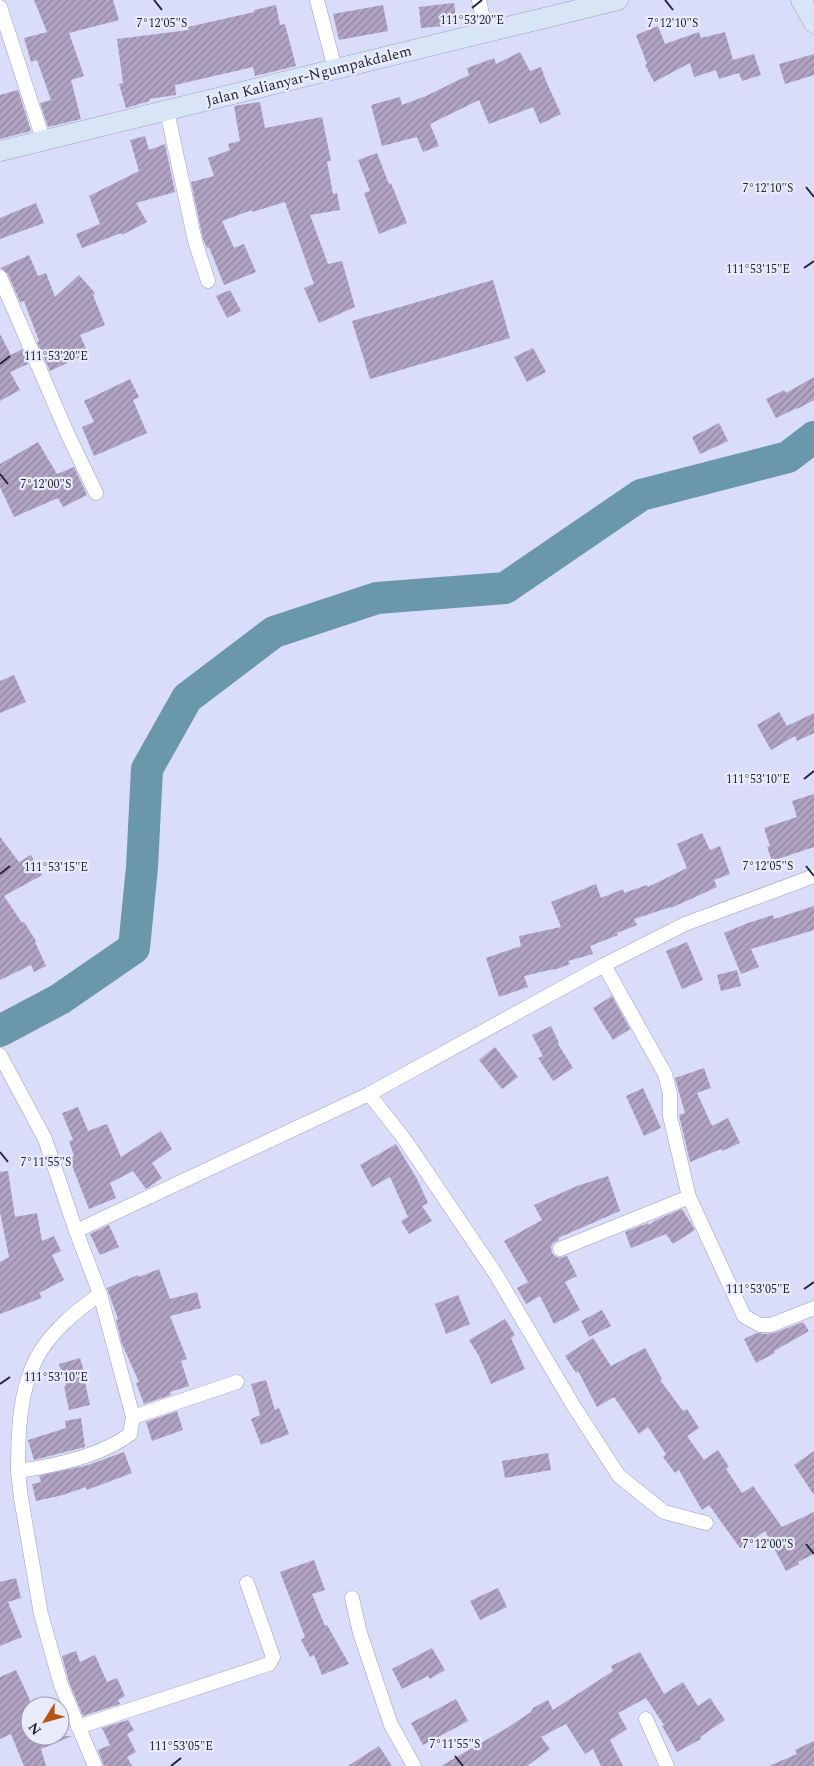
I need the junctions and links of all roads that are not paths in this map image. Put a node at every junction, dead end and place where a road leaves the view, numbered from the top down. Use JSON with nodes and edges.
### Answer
{"nodes":[{"id":1,"x":317,"y":0,"type":"edge"},
{"id":2,"x":479,"y":0,"type":"edge"},
{"id":3,"x":618,"y":0,"type":"edge"},
{"id":4,"x":801,"y":0,"type":"edge"},
{"id":5,"x":0,"y":7,"type":"edge"},
{"id":6,"x":814,"y":22,"type":"edge"},
{"id":7,"x":486,"y":32,"type":"junction"},
{"id":8,"x":335,"y":70,"type":"junction"},
{"id":9,"x":169,"y":118,"type":"junction"},
{"id":10,"x":43,"y":140,"type":"junction"},
{"id":11,"x":0,"y":151,"type":"edge"},
{"id":12,"x":0,"y":277,"type":"edge"},
{"id":13,"x":208,"y":281,"type":"dead end"},
{"id":14,"x":96,"y":493,"type":"dead end"},
{"id":15,"x":814,"y":876,"type":"edge"},
{"id":16,"x":604,"y":965,"type":"junction"},
{"id":17,"x":0,"y":1055,"type":"edge"},
{"id":18,"x":369,"y":1094,"type":"junction"},
{"id":19,"x":688,"y":1197,"type":"junction"},
{"id":20,"x":76,"y":1231,"type":"junction"},
{"id":21,"x":560,"y":1248,"type":"dead end"},
{"id":22,"x":100,"y":1294,"type":"junction"},
{"id":23,"x":814,"y":1308,"type":"edge"},
{"id":24,"x":237,"y":1382,"type":"dead end"},
{"id":25,"x":133,"y":1417,"type":"junction"},
{"id":26,"x":18,"y":1471,"type":"junction"},
{"id":27,"x":706,"y":1523,"type":"dead end"},
{"id":28,"x":247,"y":1583,"type":"dead end"},
{"id":29,"x":352,"y":1598,"type":"dead end"},
{"id":30,"x":646,"y":1718,"type":"dead end"},
{"id":31,"x":78,"y":1727,"type":"junction"},
{"id":32,"x":95,"y":1766,"type":"edge"},
{"id":33,"x":414,"y":1766,"type":"edge"},
{"id":34,"x":667,"y":1766,"type":"edge"}],
"edges":[{"from":1,"to":8,"type":"street"},
{"from":2,"to":7,"type":"street"},
{"from":3,"to":7,"type":"street","name":"Jalan Kalianyar-Ngumpakdalem"},
{"from":4,"to":6,"type":"street"},
{"from":5,"to":10,"type":"street"},
{"from":7,"to":8,"type":"street","name":"Jalan Kalianyar-Ngumpakdalem"},
{"from":8,"to":9,"type":"street","name":"Jalan Kalianyar-Ngumpakdalem"},
{"from":9,"to":10,"type":"street","name":"Jalan Kalianyar-Ngumpakdalem"},
{"from":9,"to":13,"type":"street"},
{"from":10,"to":11,"type":"street","name":"Jalan Kalianyar-Ngumpakdalem"},
{"from":12,"to":14,"type":"street"},
{"from":15,"to":16,"type":"street"},
{"from":16,"to":18,"type":"street"},
{"from":16,"to":19,"type":"street"},
{"from":17,"to":20,"type":"street"},
{"from":18,"to":20,"type":"street"},
{"from":18,"to":27,"type":"street"},
{"from":19,"to":21,"type":"street"},
{"from":19,"to":23,"type":"street"},
{"from":20,"to":22,"type":"street"},
{"from":22,"to":25,"type":"street"},
{"from":22,"to":26,"type":"street"},
{"from":24,"to":25,"type":"street"},
{"from":25,"to":26,"type":"street"},
{"from":26,"to":31,"type":"street"},
{"from":28,"to":31,"type":"street"},
{"from":29,"to":33,"type":"street"},
{"from":30,"to":34,"type":"street"},
{"from":31,"to":32,"type":"street"}]}
